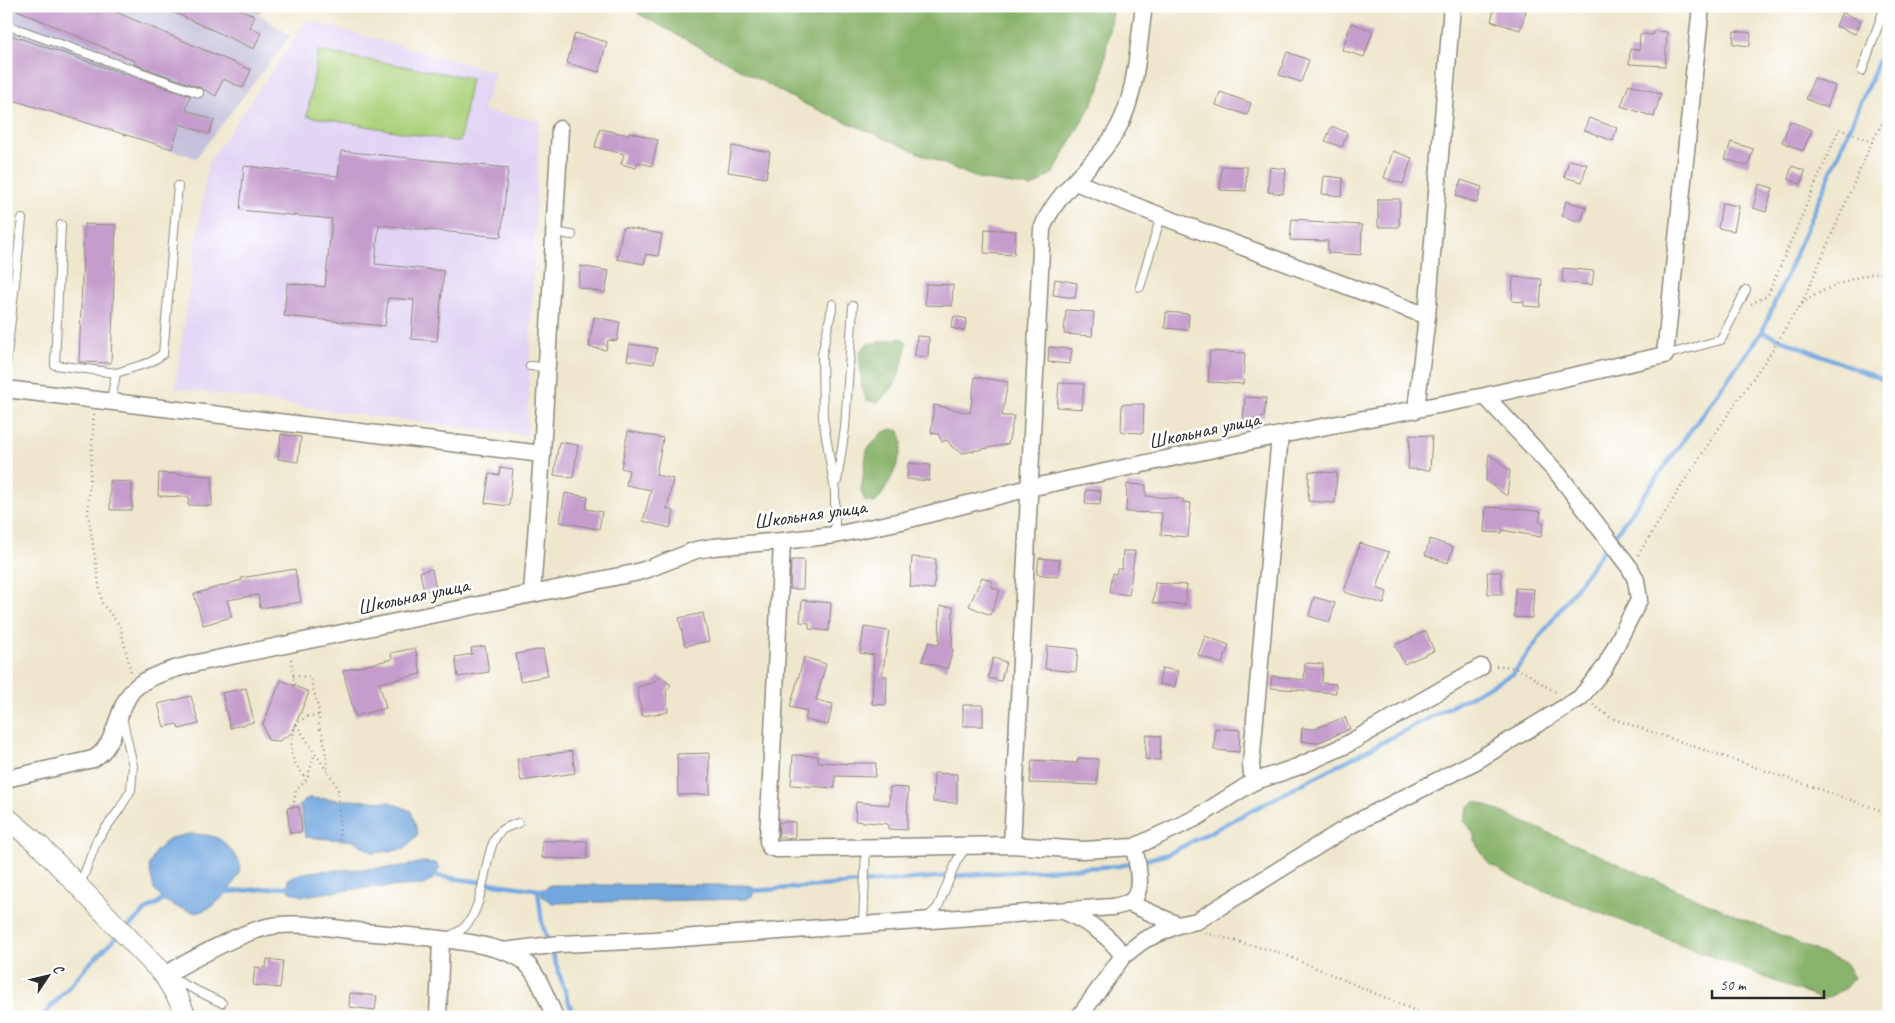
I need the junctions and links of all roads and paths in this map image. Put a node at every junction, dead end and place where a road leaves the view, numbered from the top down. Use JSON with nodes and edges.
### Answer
{"nodes":[{"id":1,"x":371,"y":6,"type":"edge"},
{"id":2,"x":387,"y":6,"type":"edge"},
{"id":3,"x":1144,"y":6,"type":"edge"},
{"id":4,"x":1452,"y":6,"type":"edge"},
{"id":5,"x":1701,"y":6,"type":"edge"},
{"id":6,"x":1885,"y":6,"type":"edge"},
{"id":7,"x":6,"y":25,"type":"edge"},
{"id":8,"x":1862,"y":71,"type":"dead end"},
{"id":9,"x":199,"y":93,"type":"dead end"},
{"id":10,"x":1889,"y":111,"type":"edge"},
{"id":11,"x":560,"y":129,"type":"dead end"},
{"id":12,"x":1872,"y":142,"type":"junction"},
{"id":13,"x":1075,"y":182,"type":"junction"},
{"id":14,"x":178,"y":186,"type":"dead end"},
{"id":15,"x":1161,"y":216,"type":"junction"},
{"id":16,"x":22,"y":219,"type":"dead end"},
{"id":17,"x":61,"y":225,"type":"dead end"},
{"id":18,"x":554,"y":232,"type":"junction"},
{"id":19,"x":572,"y":235,"type":"dead end"},
{"id":20,"x":1889,"y":272,"type":"edge"},
{"id":21,"x":1140,"y":287,"type":"dead end"},
{"id":22,"x":1746,"y":290,"type":"dead end"},
{"id":23,"x":833,"y":304,"type":"dead end"},
{"id":24,"x":1802,"y":305,"type":"junction"},
{"id":25,"x":853,"y":306,"type":"dead end"},
{"id":26,"x":1735,"y":313,"type":"junction"},
{"id":27,"x":1427,"y":316,"type":"junction"},
{"id":28,"x":1665,"y":355,"type":"junction"},
{"id":29,"x":6,"y":365,"type":"edge"},
{"id":30,"x":530,"y":366,"type":"dead end"},
{"id":31,"x":546,"y":367,"type":"junction"},
{"id":32,"x":116,"y":373,"type":"junction"},
{"id":33,"x":6,"y":389,"type":"edge"},
{"id":34,"x":1485,"y":396,"type":"junction"},
{"id":35,"x":103,"y":400,"type":"junction"},
{"id":36,"x":1416,"y":410,"type":"junction"},
{"id":37,"x":1280,"y":435,"type":"junction"},
{"id":38,"x":542,"y":454,"type":"junction"},
{"id":39,"x":1029,"y":488,"type":"junction"},
{"id":40,"x":835,"y":491,"type":"junction"},
{"id":41,"x":836,"y":535,"type":"junction"},
{"id":42,"x":782,"y":541,"type":"junction"},
{"id":43,"x":1630,"y":568,"type":"junction"},
{"id":44,"x":532,"y":593,"type":"junction"},
{"id":45,"x":291,"y":659,"type":"dead end"},
{"id":46,"x":1481,"y":667,"type":"joint"},
{"id":47,"x":293,"y":676,"type":"junction"},
{"id":48,"x":295,"y":686,"type":"dead end"},
{"id":49,"x":134,"y":688,"type":"junction"},
{"id":50,"x":1580,"y":698,"type":"junction"},
{"id":51,"x":121,"y":711,"type":"junction"},
{"id":52,"x":318,"y":715,"type":"junction"},
{"id":53,"x":296,"y":724,"type":"junction"},
{"id":54,"x":315,"y":753,"type":"junction"},
{"id":55,"x":328,"y":772,"type":"junction"},
{"id":56,"x":6,"y":779,"type":"edge"},
{"id":57,"x":307,"y":779,"type":"junction"},
{"id":58,"x":1253,"y":782,"type":"junction"},
{"id":59,"x":293,"y":807,"type":"dead end"},
{"id":60,"x":1889,"y":814,"type":"edge"},
{"id":61,"x":6,"y":817,"type":"edge"},
{"id":62,"x":518,"y":823,"type":"dead end"},
{"id":63,"x":340,"y":841,"type":"dead end"},
{"id":64,"x":1012,"y":845,"type":"junction"},
{"id":65,"x":968,"y":846,"type":"junction"},
{"id":66,"x":866,"y":847,"type":"junction"},
{"id":67,"x":1134,"y":847,"type":"junction"},
{"id":68,"x":80,"y":885,"type":"junction"},
{"id":69,"x":1129,"y":903,"type":"junction"},
{"id":70,"x":1064,"y":911,"type":"junction"},
{"id":71,"x":921,"y":922,"type":"junction"},
{"id":72,"x":1178,"y":925,"type":"junction"},
{"id":73,"x":863,"y":926,"type":"junction"},
{"id":74,"x":1206,"y":933,"type":"dead end"},
{"id":75,"x":441,"y":940,"type":"junction"},
{"id":76,"x":503,"y":951,"type":"junction"},
{"id":77,"x":1123,"y":956,"type":"junction"},
{"id":78,"x":164,"y":975,"type":"junction"},
{"id":79,"x":222,"y":1003,"type":"dead end"},
{"id":80,"x":186,"y":1017,"type":"edge"},
{"id":81,"x":438,"y":1017,"type":"edge"},
{"id":82,"x":555,"y":1017,"type":"edge"},
{"id":83,"x":1079,"y":1017,"type":"edge"},
{"id":84,"x":1430,"y":1017,"type":"edge"}],
"edges":[{"from":1,"to":2,"type":"path"},
{"from":3,"to":13,"type":"street"},
{"from":4,"to":27,"type":"street"},
{"from":5,"to":28,"type":"street"},
{"from":6,"to":8,"type":"lane"},
{"from":7,"to":9,"type":"lane"},
{"from":10,"to":12,"type":"path"},
{"from":11,"to":18,"type":"street"},
{"from":12,"to":24,"type":"path"},
{"from":12,"to":26,"type":"path"},
{"from":13,"to":15,"type":"street"},
{"from":13,"to":39,"type":"street"},
{"from":14,"to":32,"type":"lane"},
{"from":15,"to":21,"type":"lane"},
{"from":15,"to":27,"type":"street"},
{"from":16,"to":29,"type":"lane"},
{"from":17,"to":32,"type":"lane"},
{"from":18,"to":19,"type":"lane"},
{"from":18,"to":31,"type":"street"},
{"from":20,"to":24,"type":"path"},
{"from":22,"to":26,"type":"lane"},
{"from":23,"to":40,"type":"lane"},
{"from":24,"to":43,"type":"path"},
{"from":25,"to":40,"type":"lane"},
{"from":26,"to":28,"type":"lane"},
{"from":27,"to":36,"type":"street"},
{"from":28,"to":34,"type":"street","name":"Школьная улица"},
{"from":30,"to":31,"type":"lane"},
{"from":31,"to":38,"type":"street"},
{"from":32,"to":35,"type":"lane"},
{"from":33,"to":35,"type":"street"},
{"from":34,"to":36,"type":"street","name":"Школьная улица"},
{"from":34,"to":43,"type":"street"},
{"from":35,"to":38,"type":"street"},
{"from":35,"to":49,"type":"path"},
{"from":36,"to":37,"type":"street","name":"Школьная улица"},
{"from":37,"to":39,"type":"street","name":"Школьная улица"},
{"from":37,"to":58,"type":"street"},
{"from":38,"to":44,"type":"street"},
{"from":39,"to":41,"type":"street","name":"Школьная улица"},
{"from":39,"to":64,"type":"street"},
{"from":40,"to":41,"type":"lane"},
{"from":41,"to":42,"type":"street","name":"Школьная улица"},
{"from":42,"to":44,"type":"street","name":"Школьная улица"},
{"from":42,"to":66,"type":"street"},
{"from":43,"to":50,"type":"street"},
{"from":44,"to":49,"type":"street","name":"Школьная улица"},
{"from":45,"to":47,"type":"path"},
{"from":46,"to":50,"type":"path"},
{"from":46,"to":58,"type":"street"},
{"from":47,"to":48,"type":"path"},
{"from":47,"to":52,"type":"path"},
{"from":49,"to":51,"type":"street"},
{"from":50,"to":60,"type":"path"},
{"from":50,"to":72,"type":"street"},
{"from":51,"to":56,"type":"street"},
{"from":51,"to":68,"type":"lane"},
{"from":52,"to":53,"type":"path"},
{"from":52,"to":55,"type":"path"},
{"from":53,"to":54,"type":"path"},
{"from":53,"to":57,"type":"path"},
{"from":54,"to":55,"type":"path"},
{"from":54,"to":57,"type":"path"},
{"from":55,"to":63,"type":"path"},
{"from":57,"to":59,"type":"path"},
{"from":58,"to":67,"type":"street"},
{"from":61,"to":68,"type":"street"},
{"from":62,"to":75,"type":"lane"},
{"from":64,"to":65,"type":"street"},
{"from":64,"to":67,"type":"street"},
{"from":65,"to":66,"type":"street"},
{"from":65,"to":71,"type":"lane"},
{"from":66,"to":73,"type":"lane"},
{"from":67,"to":69,"type":"street"},
{"from":68,"to":78,"type":"street"},
{"from":69,"to":70,"type":"street"},
{"from":69,"to":72,"type":"street"},
{"from":70,"to":71,"type":"street"},
{"from":70,"to":77,"type":"street"},
{"from":71,"to":73,"type":"street"},
{"from":72,"to":77,"type":"street"},
{"from":73,"to":76,"type":"street"},
{"from":74,"to":84,"type":"path"},
{"from":75,"to":76,"type":"street"},
{"from":75,"to":78,"type":"street"},
{"from":75,"to":81,"type":"street"},
{"from":76,"to":82,"type":"street"},
{"from":77,"to":83,"type":"street"},
{"from":78,"to":79,"type":"lane"},
{"from":78,"to":80,"type":"street"}]}
